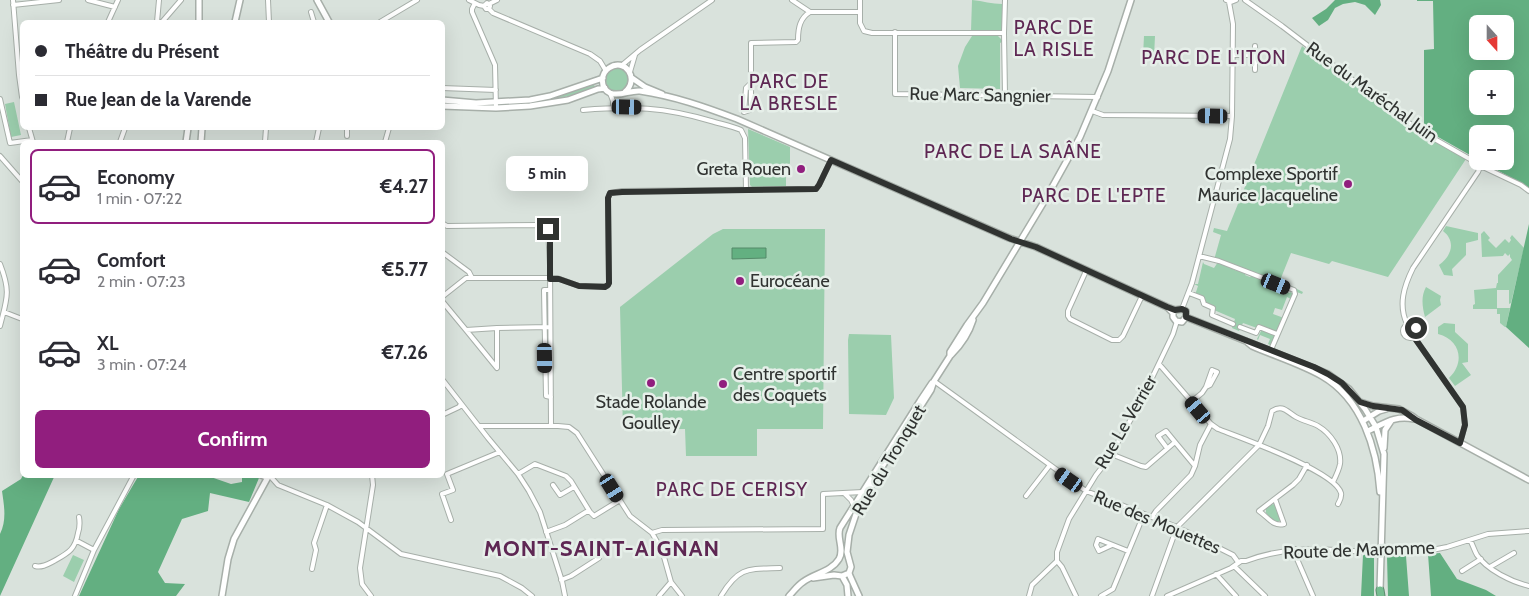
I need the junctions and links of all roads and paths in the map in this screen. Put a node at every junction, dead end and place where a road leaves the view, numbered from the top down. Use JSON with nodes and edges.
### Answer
{"nodes":[{"id":1,"x":59,"y":0,"type":"edge"},
{"id":2,"x":88,"y":0,"type":"edge"},
{"id":3,"x":118,"y":0,"type":"edge"},
{"id":4,"x":159,"y":0,"type":"edge"},
{"id":5,"x":181,"y":0,"type":"edge"},
{"id":6,"x":200,"y":0,"type":"edge"},
{"id":7,"x":240,"y":0,"type":"edge"},
{"id":8,"x":268,"y":0,"type":"edge"},
{"id":9,"x":317,"y":0,"type":"edge"},
{"id":10,"x":417,"y":0,"type":"edge"},
{"id":11,"x":469,"y":0,"type":"edge"},
{"id":12,"x":497,"y":0,"type":"edge"},
{"id":13,"x":712,"y":0,"type":"edge"},
{"id":14,"x":792,"y":0,"type":"edge"},
{"id":15,"x":860,"y":0,"type":"edge"},
{"id":16,"x":1005,"y":0,"type":"edge"},
{"id":17,"x":1131,"y":0,"type":"edge"},
{"id":18,"x":1236,"y":0,"type":"edge"},
{"id":19,"x":1245,"y":0,"type":"edge"},
{"id":20,"x":1227,"y":1,"type":"edge"},
{"id":21,"x":13,"y":2,"type":"edge"},
{"id":22,"x":475,"y":3,"type":"junction"},
{"id":23,"x":487,"y":6,"type":"junction"},
{"id":24,"x":115,"y":7,"type":"junction"},
{"id":25,"x":311,"y":12,"type":"dead end"},
{"id":26,"x":810,"y":12,"type":"junction"},
{"id":27,"x":860,"y":12,"type":"junction"},
{"id":28,"x":109,"y":20,"type":"edge"},
{"id":29,"x":157,"y":20,"type":"edge"},
{"id":30,"x":164,"y":20,"type":"edge"},
{"id":31,"x":199,"y":20,"type":"edge"},
{"id":32,"x":235,"y":20,"type":"edge"},
{"id":33,"x":269,"y":20,"type":"edge"},
{"id":34,"x":313,"y":20,"type":"edge"},
{"id":35,"x":329,"y":20,"type":"edge"},
{"id":36,"x":383,"y":20,"type":"edge"},
{"id":37,"x":895,"y":32,"type":"junction"},
{"id":38,"x":1004,"y":34,"type":"junction"},
{"id":39,"x":1255,"y":46,"type":"dead end"},
{"id":40,"x":636,"y":53,"type":"junction"},
{"id":41,"x":1233,"y":55,"type":"junction"},
{"id":42,"x":1255,"y":55,"type":"junction"},
{"id":43,"x":621,"y":66,"type":"junction"},
{"id":44,"x":1255,"y":70,"type":"dead end"},
{"id":45,"x":606,"y":71,"type":"junction"},
{"id":46,"x":630,"y":72,"type":"junction"},
{"id":47,"x":20,"y":75,"type":"edge"},
{"id":48,"x":602,"y":78,"type":"junction"},
{"id":49,"x":632,"y":78,"type":"junction"},
{"id":50,"x":445,"y":88,"type":"edge"},
{"id":51,"x":605,"y":88,"type":"junction"},
{"id":52,"x":496,"y":90,"type":"junction"},
{"id":53,"x":625,"y":92,"type":"junction"},
{"id":54,"x":610,"y":93,"type":"junction"},
{"id":55,"x":618,"y":95,"type":"junction"},
{"id":56,"x":1005,"y":95,"type":"junction"},
{"id":57,"x":672,"y":97,"type":"junction"},
{"id":58,"x":1098,"y":97,"type":"junction"},
{"id":59,"x":0,"y":99,"type":"edge"},
{"id":60,"x":445,"y":100,"type":"edge"},
{"id":61,"x":613,"y":101,"type":"junction"},
{"id":62,"x":445,"y":106,"type":"edge"},
{"id":63,"x":496,"y":106,"type":"junction"},
{"id":64,"x":613,"y":108,"type":"junction"},
{"id":65,"x":583,"y":110,"type":"dead end"},
{"id":66,"x":1092,"y":111,"type":"junction"},
{"id":67,"x":1232,"y":116,"type":"junction"},
{"id":68,"x":737,"y":119,"type":"junction"},
{"id":69,"x":347,"y":130,"type":"edge"},
{"id":70,"x":347,"y":136,"type":"dead end"},
{"id":71,"x":20,"y":143,"type":"edge"},
{"id":72,"x":0,"y":156,"type":"edge"},
{"id":73,"x":1469,"y":159,"type":"edge"},
{"id":74,"x":831,"y":160,"type":"junction"},
{"id":75,"x":1479,"y":170,"type":"edge"},
{"id":76,"x":1489,"y":170,"type":"edge"},
{"id":77,"x":20,"y":179,"type":"edge"},
{"id":78,"x":746,"y":190,"type":"junction"},
{"id":79,"x":1529,"y":191,"type":"edge"},
{"id":80,"x":445,"y":225,"type":"edge"},
{"id":81,"x":1020,"y":241,"type":"junction"},
{"id":82,"x":445,"y":254,"type":"edge"},
{"id":83,"x":1200,"y":256,"type":"junction"},
{"id":84,"x":0,"y":264,"type":"edge"},
{"id":85,"x":1086,"y":270,"type":"junction"},
{"id":86,"x":472,"y":278,"type":"junction"},
{"id":87,"x":550,"y":279,"type":"junction"},
{"id":88,"x":550,"y":290,"type":"junction"},
{"id":89,"x":1189,"y":293,"type":"junction"},
{"id":90,"x":445,"y":295,"type":"edge"},
{"id":91,"x":1142,"y":296,"type":"junction"},
{"id":92,"x":445,"y":306,"type":"edge"},
{"id":93,"x":1182,"y":309,"type":"junction"},
{"id":94,"x":1174,"y":311,"type":"junction"},
{"id":95,"x":4,"y":312,"type":"junction"},
{"id":96,"x":1186,"y":317,"type":"junction"},
{"id":97,"x":20,"y":318,"type":"edge"},
{"id":98,"x":1177,"y":321,"type":"junction"},
{"id":99,"x":1233,"y":324,"type":"dead end"},
{"id":100,"x":1407,"y":324,"type":"junction"},
{"id":101,"x":0,"y":326,"type":"edge"},
{"id":102,"x":545,"y":327,"type":"junction"},
{"id":103,"x":550,"y":327,"type":"junction"},
{"id":104,"x":1240,"y":327,"type":"dead end"},
{"id":105,"x":497,"y":328,"type":"junction"},
{"id":106,"x":466,"y":330,"type":"junction"},
{"id":107,"x":1277,"y":334,"type":"junction"},
{"id":108,"x":1414,"y":337,"type":"junction"},
{"id":109,"x":1270,"y":351,"type":"junction"},
{"id":110,"x":1159,"y":364,"type":"junction"},
{"id":111,"x":934,"y":381,"type":"junction"},
{"id":112,"x":445,"y":383,"type":"edge"},
{"id":113,"x":1206,"y":387,"type":"dead end"},
{"id":114,"x":551,"y":397,"type":"junction"},
{"id":115,"x":1191,"y":402,"type":"junction"},
{"id":116,"x":1360,"y":402,"type":"junction"},
{"id":117,"x":461,"y":404,"type":"junction"},
{"id":118,"x":1389,"y":408,"type":"junction"},
{"id":119,"x":445,"y":413,"type":"edge"},
{"id":120,"x":1371,"y":417,"type":"junction"},
{"id":121,"x":1392,"y":420,"type":"junction"},
{"id":122,"x":1416,"y":420,"type":"junction"},
{"id":123,"x":1362,"y":421,"type":"junction"},
{"id":124,"x":1211,"y":424,"type":"junction"},
{"id":125,"x":479,"y":426,"type":"junction"},
{"id":126,"x":551,"y":426,"type":"junction"},
{"id":127,"x":1376,"y":427,"type":"junction"},
{"id":128,"x":1368,"y":431,"type":"junction"},
{"id":129,"x":1175,"y":442,"type":"junction"},
{"id":130,"x":1460,"y":443,"type":"junction"},
{"id":131,"x":1259,"y":445,"type":"junction"},
{"id":132,"x":1167,"y":448,"type":"junction"},
{"id":133,"x":500,"y":452,"type":"junction"},
{"id":134,"x":1111,"y":454,"type":"junction"},
{"id":135,"x":1384,"y":454,"type":"junction"},
{"id":136,"x":1307,"y":465,"type":"junction"},
{"id":137,"x":1050,"y":466,"type":"junction"},
{"id":138,"x":1195,"y":466,"type":"junction"},
{"id":139,"x":518,"y":474,"type":"junction"},
{"id":140,"x":132,"y":478,"type":"edge"},
{"id":141,"x":265,"y":478,"type":"edge"},
{"id":142,"x":269,"y":478,"type":"edge"},
{"id":143,"x":372,"y":478,"type":"edge"},
{"id":144,"x":1529,"y":480,"type":"edge"},
{"id":145,"x":1333,"y":482,"type":"junction"},
{"id":146,"x":553,"y":485,"type":"dead end"},
{"id":147,"x":574,"y":486,"type":"junction"},
{"id":148,"x":1086,"y":491,"type":"junction"},
{"id":149,"x":862,"y":492,"type":"junction"},
{"id":150,"x":846,"y":494,"type":"junction"},
{"id":151,"x":1026,"y":496,"type":"dead end"},
{"id":152,"x":1275,"y":499,"type":"junction"},
{"id":153,"x":620,"y":500,"type":"junction"},
{"id":154,"x":1338,"y":504,"type":"dead end"},
{"id":155,"x":327,"y":505,"type":"junction"},
{"id":156,"x":854,"y":506,"type":"junction"},
{"id":157,"x":590,"y":512,"type":"junction"},
{"id":158,"x":1144,"y":514,"type":"junction"},
{"id":159,"x":79,"y":517,"type":"dead end"},
{"id":160,"x":1152,"y":518,"type":"junction"},
{"id":161,"x":451,"y":520,"type":"dead end"},
{"id":162,"x":1381,"y":522,"type":"junction"},
{"id":163,"x":366,"y":527,"type":"junction"},
{"id":164,"x":1177,"y":527,"type":"junction"},
{"id":165,"x":1529,"y":531,"type":"edge"},
{"id":166,"x":546,"y":532,"type":"junction"},
{"id":167,"x":652,"y":533,"type":"junction"},
{"id":168,"x":1470,"y":540,"type":"junction"},
{"id":169,"x":77,"y":541,"type":"junction"},
{"id":170,"x":1112,"y":544,"type":"dead end"},
{"id":171,"x":1295,"y":549,"type":"junction"},
{"id":172,"x":94,"y":550,"type":"junction"},
{"id":173,"x":1128,"y":551,"type":"junction"},
{"id":174,"x":1514,"y":553,"type":"dead end"},
{"id":175,"x":599,"y":558,"type":"dead end"},
{"id":176,"x":1481,"y":559,"type":"junction"},
{"id":177,"x":1057,"y":561,"type":"junction"},
{"id":178,"x":837,"y":562,"type":"junction"},
{"id":179,"x":850,"y":562,"type":"junction"},
{"id":180,"x":1238,"y":562,"type":"junction"},
{"id":181,"x":35,"y":566,"type":"dead end"},
{"id":182,"x":1234,"y":566,"type":"junction"},
{"id":183,"x":1490,"y":567,"type":"junction"},
{"id":184,"x":780,"y":568,"type":"dead end"},
{"id":185,"x":312,"y":569,"type":"dead end"},
{"id":186,"x":1462,"y":571,"type":"dead end"},
{"id":187,"x":849,"y":573,"type":"junction"},
{"id":188,"x":1216,"y":574,"type":"junction"},
{"id":189,"x":840,"y":576,"type":"junction"},
{"id":190,"x":813,"y":578,"type":"junction"},
{"id":191,"x":561,"y":580,"type":"junction"},
{"id":192,"x":671,"y":582,"type":"junction"},
{"id":193,"x":1529,"y":586,"type":"edge"},
{"id":194,"x":1179,"y":591,"type":"junction"},
{"id":195,"x":1380,"y":594,"type":"edge"},
{"id":196,"x":75,"y":596,"type":"edge"},
{"id":197,"x":222,"y":596,"type":"edge"},
{"id":198,"x":370,"y":596,"type":"edge"},
{"id":199,"x":532,"y":596,"type":"edge"},
{"id":200,"x":565,"y":596,"type":"edge"},
{"id":201,"x":659,"y":596,"type":"edge"},
{"id":202,"x":682,"y":596,"type":"edge"},
{"id":203,"x":721,"y":596,"type":"edge"},
{"id":204,"x":790,"y":596,"type":"edge"},
{"id":205,"x":848,"y":596,"type":"edge"},
{"id":206,"x":859,"y":596,"type":"edge"},
{"id":207,"x":1029,"y":596,"type":"edge"},
{"id":208,"x":1076,"y":596,"type":"edge"},
{"id":209,"x":1101,"y":596,"type":"edge"},
{"id":210,"x":1152,"y":596,"type":"edge"},
{"id":211,"x":1167,"y":596,"type":"edge"},
{"id":212,"x":1181,"y":596,"type":"edge"},
{"id":213,"x":1236,"y":596,"type":"edge"},
{"id":214,"x":1265,"y":596,"type":"edge"},
{"id":215,"x":1313,"y":596,"type":"edge"}],
"edges":[{"from":1,"to":21,"type":"street"},
{"from":2,"to":24,"type":"street"},
{"from":3,"to":24,"type":"street"},
{"from":4,"to":29,"type":"street"},
{"from":5,"to":30,"type":"street"},
{"from":6,"to":31,"type":"street"},
{"from":7,"to":32,"type":"street"},
{"from":8,"to":33,"type":"street"},
{"from":9,"to":35,"type":"street"},
{"from":10,"to":36,"type":"street"},
{"from":11,"to":22,"type":"street"},
{"from":12,"to":23,"type":"street"},
{"from":13,"to":40,"type":"street"},
{"from":14,"to":26,"type":"street"},
{"from":15,"to":27,"type":"street"},
{"from":16,"to":38,"type":"street"},
{"from":17,"to":58,"type":"street","name":"Rue du Tronquet"},
{"from":18,"to":20,"type":"street"},
{"from":19,"to":73,"type":"street","name":"Rue du Maréchal Juin"},
{"from":20,"to":41,"type":"street"},
{"from":21,"to":47,"type":"street"},
{"from":22,"to":23,"type":"street"},
{"from":22,"to":52,"type":"street"},
{"from":23,"to":45,"type":"street"},
{"from":24,"to":28,"type":"street"},
{"from":25,"to":34,"type":"street"},
{"from":26,"to":27,"type":"street"},
{"from":26,"to":68,"type":"street"},
{"from":27,"to":37,"type":"street"},
{"from":37,"to":38,"type":"street"},
{"from":37,"to":56,"type":"street","name":"Rue Marc Sangnier"},
{"from":38,"to":56,"type":"street"},
{"from":39,"to":42,"type":"street"},
{"from":40,"to":43,"type":"street"},
{"from":40,"to":46,"type":"street"},
{"from":41,"to":42,"type":"street"},
{"from":41,"to":67,"type":"street"},
{"from":42,"to":44,"type":"street"},
{"from":43,"to":45,"type":"street"},
{"from":43,"to":46,"type":"street"},
{"from":45,"to":48,"type":"street"},
{"from":46,"to":49,"type":"street"},
{"from":48,"to":51,"type":"street"},
{"from":48,"to":63,"type":"street"},
{"from":49,"to":53,"type":"street"},
{"from":49,"to":57,"type":"street"},
{"from":50,"to":52,"type":"street"},
{"from":51,"to":54,"type":"street"},
{"from":51,"to":63,"type":"street"},
{"from":52,"to":63,"type":"street"},
{"from":53,"to":55,"type":"street"},
{"from":53,"to":57,"type":"street"},
{"from":54,"to":55,"type":"street"},
{"from":54,"to":61,"type":"street"},
{"from":55,"to":61,"type":"street"},
{"from":56,"to":58,"type":"street","name":"Rue Marc Sangnier"},
{"from":57,"to":68,"type":"street"},
{"from":58,"to":66,"type":"street","name":"Rue du Tronquet"},
{"from":59,"to":71,"type":"street"},
{"from":60,"to":63,"type":"street"},
{"from":61,"to":64,"type":"street"},
{"from":62,"to":63,"type":"street"},
{"from":64,"to":65,"type":"street"},
{"from":64,"to":78,"type":"street"},
{"from":66,"to":67,"type":"street"},
{"from":66,"to":81,"type":"street","name":"Rue du Tronquet"},
{"from":67,"to":83,"type":"street"},
{"from":68,"to":74,"type":"street"},
{"from":69,"to":70,"type":"street"},
{"from":72,"to":77,"type":"street"},
{"from":74,"to":78,"type":"street"},
{"from":74,"to":81,"type":"street"},
{"from":75,"to":100,"type":"street"},
{"from":76,"to":79,"type":"street","name":"Rue du Maréchal Juin"},
{"from":78,"to":87,"type":"street"},
{"from":80,"to":87,"type":"street"},
{"from":81,"to":85,"type":"street"},
{"from":81,"to":111,"type":"street","name":"Rue du Tronquet"},
{"from":82,"to":86,"type":"street"},
{"from":83,"to":89,"type":"street"},
{"from":83,"to":107,"type":"street"},
{"from":84,"to":95,"type":"street"},
{"from":85,"to":91,"type":"street"},
{"from":85,"to":91,"type":"street"},
{"from":86,"to":87,"type":"street"},
{"from":86,"to":90,"type":"street"},
{"from":87,"to":88,"type":"street"},
{"from":88,"to":102,"type":"street"},
{"from":88,"to":103,"type":"street"},
{"from":89,"to":93,"type":"street"},
{"from":89,"to":99,"type":"street"},
{"from":91,"to":94,"type":"street"},
{"from":92,"to":106,"type":"street"},
{"from":93,"to":94,"type":"street"},
{"from":93,"to":96,"type":"street"},
{"from":94,"to":98,"type":"street"},
{"from":95,"to":97,"type":"street"},
{"from":95,"to":101,"type":"street"},
{"from":96,"to":98,"type":"street"},
{"from":96,"to":109,"type":"street"},
{"from":98,"to":110,"type":"street","name":"Rue Le Verrier"},
{"from":100,"to":108,"type":"street"},
{"from":100,"to":108,"type":"street"},
{"from":102,"to":103,"type":"street"},
{"from":102,"to":105,"type":"street"},
{"from":102,"to":114,"type":"street"},
{"from":103,"to":114,"type":"street"},
{"from":104,"to":107,"type":"street"},
{"from":105,"to":106,"type":"street"},
{"from":105,"to":106,"type":"street"},
{"from":107,"to":109,"type":"street"},
{"from":108,"to":130,"type":"street"},
{"from":109,"to":116,"type":"street"},
{"from":109,"to":123,"type":"street"},
{"from":110,"to":115,"type":"street"},
{"from":110,"to":134,"type":"street","name":"Rue Le Verrier"},
{"from":111,"to":137,"type":"street","name":"Rue des Mouettes"},
{"from":111,"to":149,"type":"street","name":"Rue du Tronquet"},
{"from":111,"to":179,"type":"street","name":"Rue du Tronquet"},
{"from":112,"to":117,"type":"street"},
{"from":113,"to":115,"type":"street"},
{"from":114,"to":126,"type":"street"},
{"from":115,"to":124,"type":"street"},
{"from":116,"to":118,"type":"street"},
{"from":116,"to":120,"type":"street"},
{"from":117,"to":119,"type":"street"},
{"from":117,"to":125,"type":"street"},
{"from":118,"to":120,"type":"street"},
{"from":118,"to":122,"type":"street"},
{"from":120,"to":123,"type":"street"},
{"from":120,"to":127,"type":"street"},
{"from":121,"to":122,"type":"street"},
{"from":121,"to":127,"type":"street"},
{"from":121,"to":135,"type":"street"},
{"from":122,"to":130,"type":"street"},
{"from":123,"to":128,"type":"street"},
{"from":124,"to":131,"type":"street"},
{"from":124,"to":138,"type":"street"},
{"from":125,"to":126,"type":"street"},
{"from":125,"to":133,"type":"street"},
{"from":126,"to":153,"type":"street"},
{"from":127,"to":128,"type":"street"},
{"from":127,"to":135,"type":"street"},
{"from":128,"to":162,"type":"street"},
{"from":129,"to":132,"type":"street"},
{"from":129,"to":132,"type":"street"},
{"from":129,"to":138,"type":"street"},
{"from":130,"to":144,"type":"street"},
{"from":131,"to":136,"type":"street"},
{"from":131,"to":145,"type":"street"},
{"from":131,"to":164,"type":"street"},
{"from":132,"to":134,"type":"street"},
{"from":133,"to":139,"type":"street"},
{"from":133,"to":161,"type":"street"},
{"from":134,"to":148,"type":"street","name":"Rue Le Verrier"},
{"from":135,"to":162,"type":"street"},
{"from":136,"to":145,"type":"street"},
{"from":136,"to":152,"type":"street"},
{"from":137,"to":148,"type":"street","name":"Rue des Mouettes"},
{"from":137,"to":151,"type":"street"},
{"from":138,"to":160,"type":"street"},
{"from":139,"to":147,"type":"street"},
{"from":139,"to":166,"type":"street"},
{"from":140,"to":172,"type":"street"},
{"from":141,"to":197,"type":"street"},
{"from":142,"to":155,"type":"street"},
{"from":143,"to":163,"type":"street"},
{"from":145,"to":154,"type":"street"},
{"from":146,"to":147,"type":"street"},
{"from":147,"to":157,"type":"street"},
{"from":148,"to":158,"type":"street","name":"Rue des Mouettes"},
{"from":148,"to":177,"type":"street","name":"Rue Le Verrier"},
{"from":149,"to":150,"type":"street"},
{"from":149,"to":156,"type":"street","name":"Rue du Tronquet"},
{"from":150,"to":156,"type":"street"},
{"from":150,"to":167,"type":"street"},
{"from":152,"to":152,"type":"street"},
{"from":153,"to":157,"type":"street"},
{"from":153,"to":167,"type":"street"},
{"from":155,"to":163,"type":"street"},
{"from":155,"to":185,"type":"street"},
{"from":156,"to":178,"type":"street","name":"Rue du Tronquet"},
{"from":157,"to":166,"type":"street"},
{"from":158,"to":160,"type":"street","name":"Rue des Mouettes"},
{"from":158,"to":173,"type":"street"},
{"from":159,"to":169,"type":"street"},
{"from":160,"to":164,"type":"street","name":"Rue des Mouettes"},
{"from":162,"to":195,"type":"street"},
{"from":163,"to":198,"type":"street"},
{"from":163,"to":199,"type":"street"},
{"from":164,"to":180,"type":"street","name":"Rue des Mouettes"},
{"from":164,"to":210,"type":"street"},
{"from":165,"to":168,"type":"street","name":"Route de Maromme"},
{"from":166,"to":191,"type":"street"},
{"from":167,"to":192,"type":"street"},
{"from":168,"to":171,"type":"street","name":"Route de Maromme","bridge":true},
{"from":168,"to":176,"type":"street"},
{"from":169,"to":172,"type":"street"},
{"from":169,"to":181,"type":"street"},
{"from":170,"to":173,"type":"street"},
{"from":171,"to":180,"type":"street","name":"Route de Maromme"},
{"from":171,"to":215,"type":"street"},
{"from":172,"to":196,"type":"street"},
{"from":173,"to":209,"type":"street"},
{"from":174,"to":183,"type":"street"},
{"from":175,"to":191,"type":"street"},
{"from":176,"to":183,"type":"street"},
{"from":176,"to":186,"type":"street"},
{"from":177,"to":207,"type":"street"},
{"from":177,"to":208,"type":"street"},
{"from":178,"to":179,"type":"street"},
{"from":178,"to":189,"type":"street","name":"Rue du Tronquet"},
{"from":178,"to":190,"type":"street"},
{"from":179,"to":187,"type":"street","name":"Rue du Tronquet"},
{"from":180,"to":182,"type":"street"},
{"from":182,"to":188,"type":"street"},
{"from":182,"to":214,"type":"street"},
{"from":183,"to":193,"type":"street"},
{"from":184,"to":203,"type":"street"},
{"from":187,"to":189,"type":"street"},
{"from":187,"to":206,"type":"street","name":"Rue du Tronquet"},
{"from":188,"to":194,"type":"street"},
{"from":188,"to":213,"type":"street"},
{"from":189,"to":190,"type":"street"},
{"from":189,"to":205,"type":"street","name":"Rue du Tronquet"},
{"from":190,"to":204,"type":"street"},
{"from":191,"to":200,"type":"street"},
{"from":192,"to":201,"type":"street"},
{"from":192,"to":202,"type":"street"},
{"from":194,"to":211,"type":"street"},
{"from":194,"to":212,"type":"street"}]}
